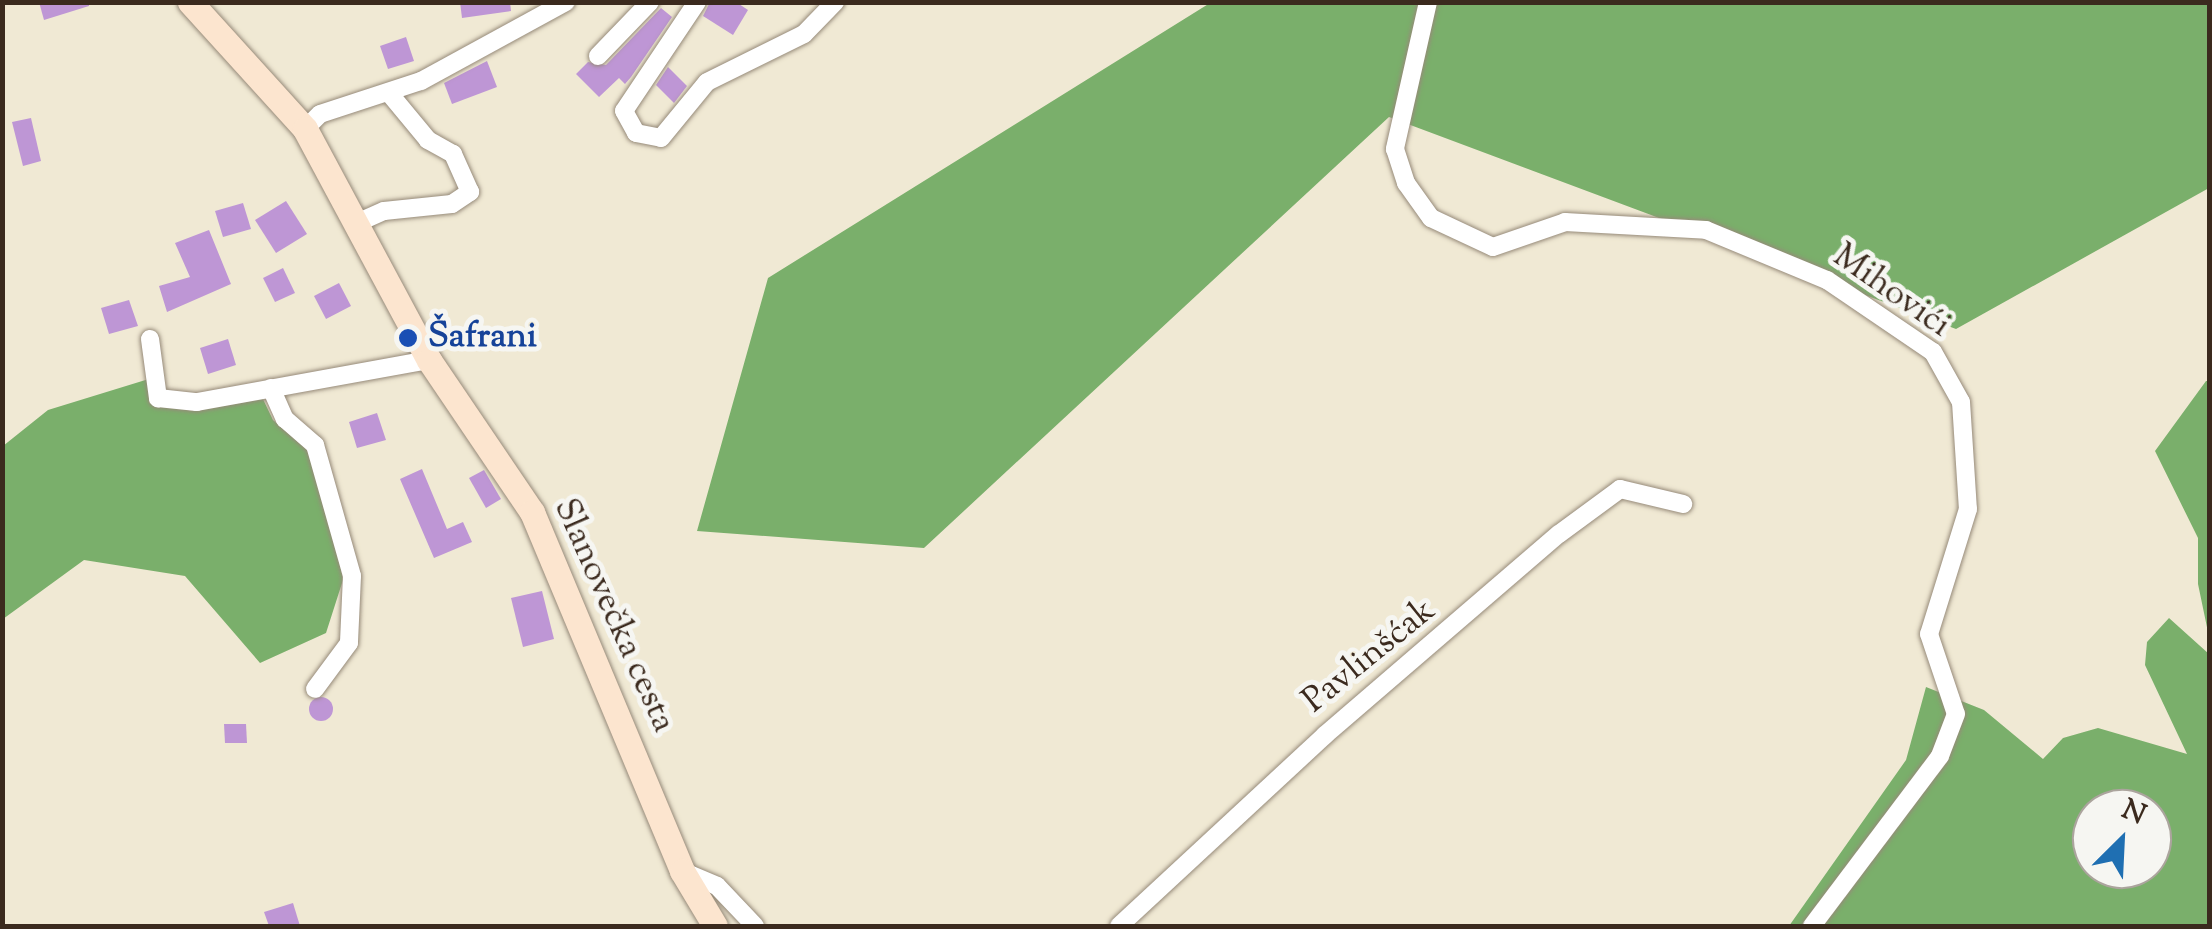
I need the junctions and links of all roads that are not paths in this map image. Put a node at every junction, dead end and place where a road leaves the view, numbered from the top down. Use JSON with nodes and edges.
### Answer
{"nodes":[{"id":1,"x":190,"y":2,"type":"edge"},
{"id":2,"x":566,"y":2,"type":"edge"},
{"id":3,"x":650,"y":2,"type":"edge"},
{"id":4,"x":696,"y":2,"type":"edge"},
{"id":5,"x":836,"y":2,"type":"edge"},
{"id":6,"x":1428,"y":2,"type":"edge"},
{"id":7,"x":598,"y":56,"type":"dead end"},
{"id":8,"x":390,"y":93,"type":"junction"},
{"id":9,"x":305,"y":129,"type":"junction"},
{"id":10,"x":359,"y":222,"type":"junction"},
{"id":11,"x":150,"y":339,"type":"dead end"},
{"id":12,"x":429,"y":360,"type":"junction"},
{"id":13,"x":271,"y":388,"type":"junction"},
{"id":14,"x":1683,"y":504,"type":"dead end"},
{"id":15,"x":315,"y":690,"type":"dead end"},
{"id":16,"x":682,"y":872,"type":"junction"},
{"id":17,"x":715,"y":926,"type":"edge"},
{"id":18,"x":754,"y":926,"type":"edge"},
{"id":19,"x":1119,"y":926,"type":"edge"},
{"id":20,"x":1812,"y":926,"type":"edge"}],
"edges":[{"from":1,"to":9,"type":"street","name":"Slanovečka cesta"},
{"from":2,"to":8,"type":"street"},
{"from":3,"to":7,"type":"street"},
{"from":4,"to":5,"type":"street"},
{"from":6,"to":20,"type":"street","name":"Mihovići"},
{"from":8,"to":9,"type":"street"},
{"from":8,"to":10,"type":"street"},
{"from":9,"to":10,"type":"street","name":"Slanovečka cesta"},
{"from":10,"to":12,"type":"street","name":"Slanovečka cesta"},
{"from":11,"to":13,"type":"street"},
{"from":12,"to":13,"type":"street"},
{"from":12,"to":16,"type":"street","name":"Slanovečka cesta"},
{"from":13,"to":15,"type":"street"},
{"from":14,"to":19,"type":"street","name":"Pavlinšćak"},
{"from":16,"to":17,"type":"street","name":"Slanovečka cesta"},
{"from":16,"to":18,"type":"street"}]}
